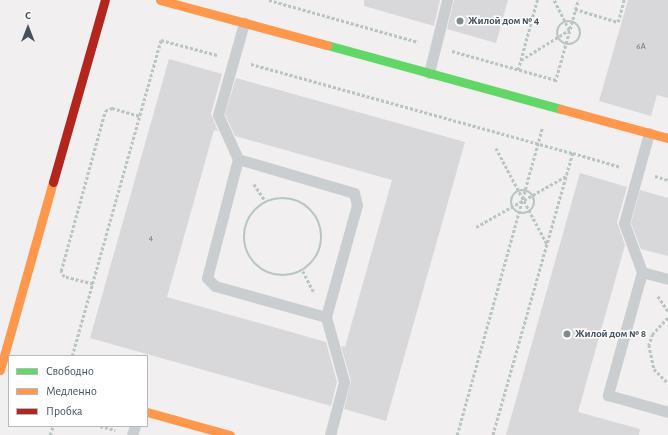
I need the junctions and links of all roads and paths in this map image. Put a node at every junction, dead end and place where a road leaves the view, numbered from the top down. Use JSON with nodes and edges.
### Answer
{"nodes":[{"id":1,"x":105,"y":0,"type":"edge"},
{"id":2,"x":160,"y":0,"type":"edge"},
{"id":3,"x":268,"y":0,"type":"edge"},
{"id":4,"x":447,"y":0,"type":"edge"},
{"id":5,"x":537,"y":0,"type":"edge"},
{"id":6,"x":554,"y":0,"type":"edge"},
{"id":7,"x":578,"y":0,"type":"edge"},
{"id":8,"x":624,"y":0,"type":"edge"},
{"id":9,"x":575,"y":9,"type":"junction"},
{"id":10,"x":565,"y":21,"type":"junction"},
{"id":11,"x":572,"y":21,"type":"junction"},
{"id":12,"x":244,"y":23,"type":"junction"},
{"id":13,"x":570,"y":30,"type":"junction"},
{"id":14,"x":557,"y":38,"type":"junction"},
{"id":15,"x":566,"y":44,"type":"junction"},
{"id":16,"x":436,"y":47,"type":"junction"},
{"id":17,"x":521,"y":60,"type":"junction"},
{"id":18,"x":518,"y":70,"type":"junction"},
{"id":19,"x":429,"y":73,"type":"junction"},
{"id":20,"x":556,"y":80,"type":"junction"},
{"id":21,"x":548,"y":106,"type":"junction"},
{"id":22,"x":140,"y":116,"type":"dead end"},
{"id":23,"x":503,"y":133,"type":"dead end"},
{"id":24,"x":649,"y":133,"type":"junction"},
{"id":25,"x":668,"y":138,"type":"edge"},
{"id":26,"x":538,"y":143,"type":"junction"},
{"id":27,"x":496,"y":148,"type":"dead end"},
{"id":28,"x":238,"y":159,"type":"junction"},
{"id":29,"x":567,"y":176,"type":"junction"},
{"id":30,"x":518,"y":190,"type":"junction"},
{"id":31,"x":526,"y":190,"type":"junction"},
{"id":32,"x":533,"y":195,"type":"junction"},
{"id":33,"x":523,"y":201,"type":"junction"},
{"id":34,"x":512,"y":207,"type":"junction"},
{"id":35,"x":529,"y":212,"type":"junction"},
{"id":36,"x":520,"y":213,"type":"junction"},
{"id":37,"x":476,"y":227,"type":"dead end"},
{"id":38,"x":547,"y":244,"type":"junction"},
{"id":39,"x":249,"y":256,"type":"joint"},
{"id":40,"x":642,"y":272,"type":"junction"},
{"id":41,"x":668,"y":279,"type":"edge"},
{"id":42,"x":93,"y":284,"type":"dead end"},
{"id":43,"x":326,"y":317,"type":"junction"},
{"id":44,"x":668,"y":318,"type":"edge"},
{"id":45,"x":74,"y":349,"type":"dead end"},
{"id":46,"x":72,"y":355,"type":"edge"},
{"id":47,"x":0,"y":370,"type":"edge"},
{"id":48,"x":668,"y":383,"type":"edge"},
{"id":49,"x":148,"y":412,"type":"edge"},
{"id":50,"x":668,"y":412,"type":"edge"},
{"id":51,"x":230,"y":435,"type":"edge"},
{"id":52,"x":330,"y":435,"type":"edge"},
{"id":53,"x":457,"y":435,"type":"edge"},
{"id":54,"x":493,"y":435,"type":"edge"}],
"edges":[{"from":1,"to":47,"type":"street"},
{"from":2,"to":12,"type":"street"},
{"from":3,"to":16,"type":"path"},
{"from":4,"to":16,"type":"lane"},
{"from":5,"to":17,"type":"path"},
{"from":6,"to":10,"type":"path"},
{"from":7,"to":9,"type":"path"},
{"from":8,"to":9,"type":"path"},
{"from":9,"to":11,"type":"path"},
{"from":10,"to":11,"type":"path"},
{"from":10,"to":13,"type":"path"},
{"from":10,"to":14,"type":"path"},
{"from":11,"to":13,"type":"path"},
{"from":11,"to":15,"type":"path"},
{"from":12,"to":19,"type":"street"},
{"from":12,"to":28,"type":"lane"},
{"from":13,"to":14,"type":"path"},
{"from":13,"to":15,"type":"path"},
{"from":14,"to":15,"type":"path"},
{"from":14,"to":17,"type":"path"},
{"from":15,"to":20,"type":"path"},
{"from":16,"to":18,"type":"path"},
{"from":16,"to":19,"type":"lane"},
{"from":17,"to":18,"type":"path"},
{"from":18,"to":20,"type":"path"},
{"from":19,"to":21,"type":"street"},
{"from":20,"to":21,"type":"path"},
{"from":21,"to":24,"type":"street"},
{"from":21,"to":26,"type":"path"},
{"from":22,"to":42,"type":"path"},
{"from":23,"to":26,"type":"path"},
{"from":24,"to":25,"type":"street"},
{"from":24,"to":40,"type":"lane"},
{"from":26,"to":29,"type":"path"},
{"from":26,"to":31,"type":"path"},
{"from":27,"to":30,"type":"path"},
{"from":28,"to":43,"type":"lane"},
{"from":28,"to":43,"type":"lane"},
{"from":29,"to":32,"type":"path"},
{"from":29,"to":38,"type":"path"},
{"from":30,"to":31,"type":"path"},
{"from":30,"to":33,"type":"path"},
{"from":30,"to":34,"type":"path"},
{"from":31,"to":32,"type":"path"},
{"from":31,"to":33,"type":"path"},
{"from":32,"to":33,"type":"path"},
{"from":32,"to":35,"type":"path"},
{"from":33,"to":34,"type":"path"},
{"from":33,"to":35,"type":"path"},
{"from":33,"to":36,"type":"path"},
{"from":34,"to":36,"type":"path"},
{"from":34,"to":37,"type":"path"},
{"from":35,"to":36,"type":"path"},
{"from":35,"to":38,"type":"path"},
{"from":36,"to":53,"type":"path"},
{"from":38,"to":54,"type":"path"},
{"from":39,"to":39,"type":"path"},
{"from":40,"to":41,"type":"lane"},
{"from":40,"to":50,"type":"lane"},
{"from":43,"to":52,"type":"lane"},
{"from":44,"to":48,"type":"path"},
{"from":45,"to":46,"type":"path"},
{"from":49,"to":51,"type":"street"}]}
